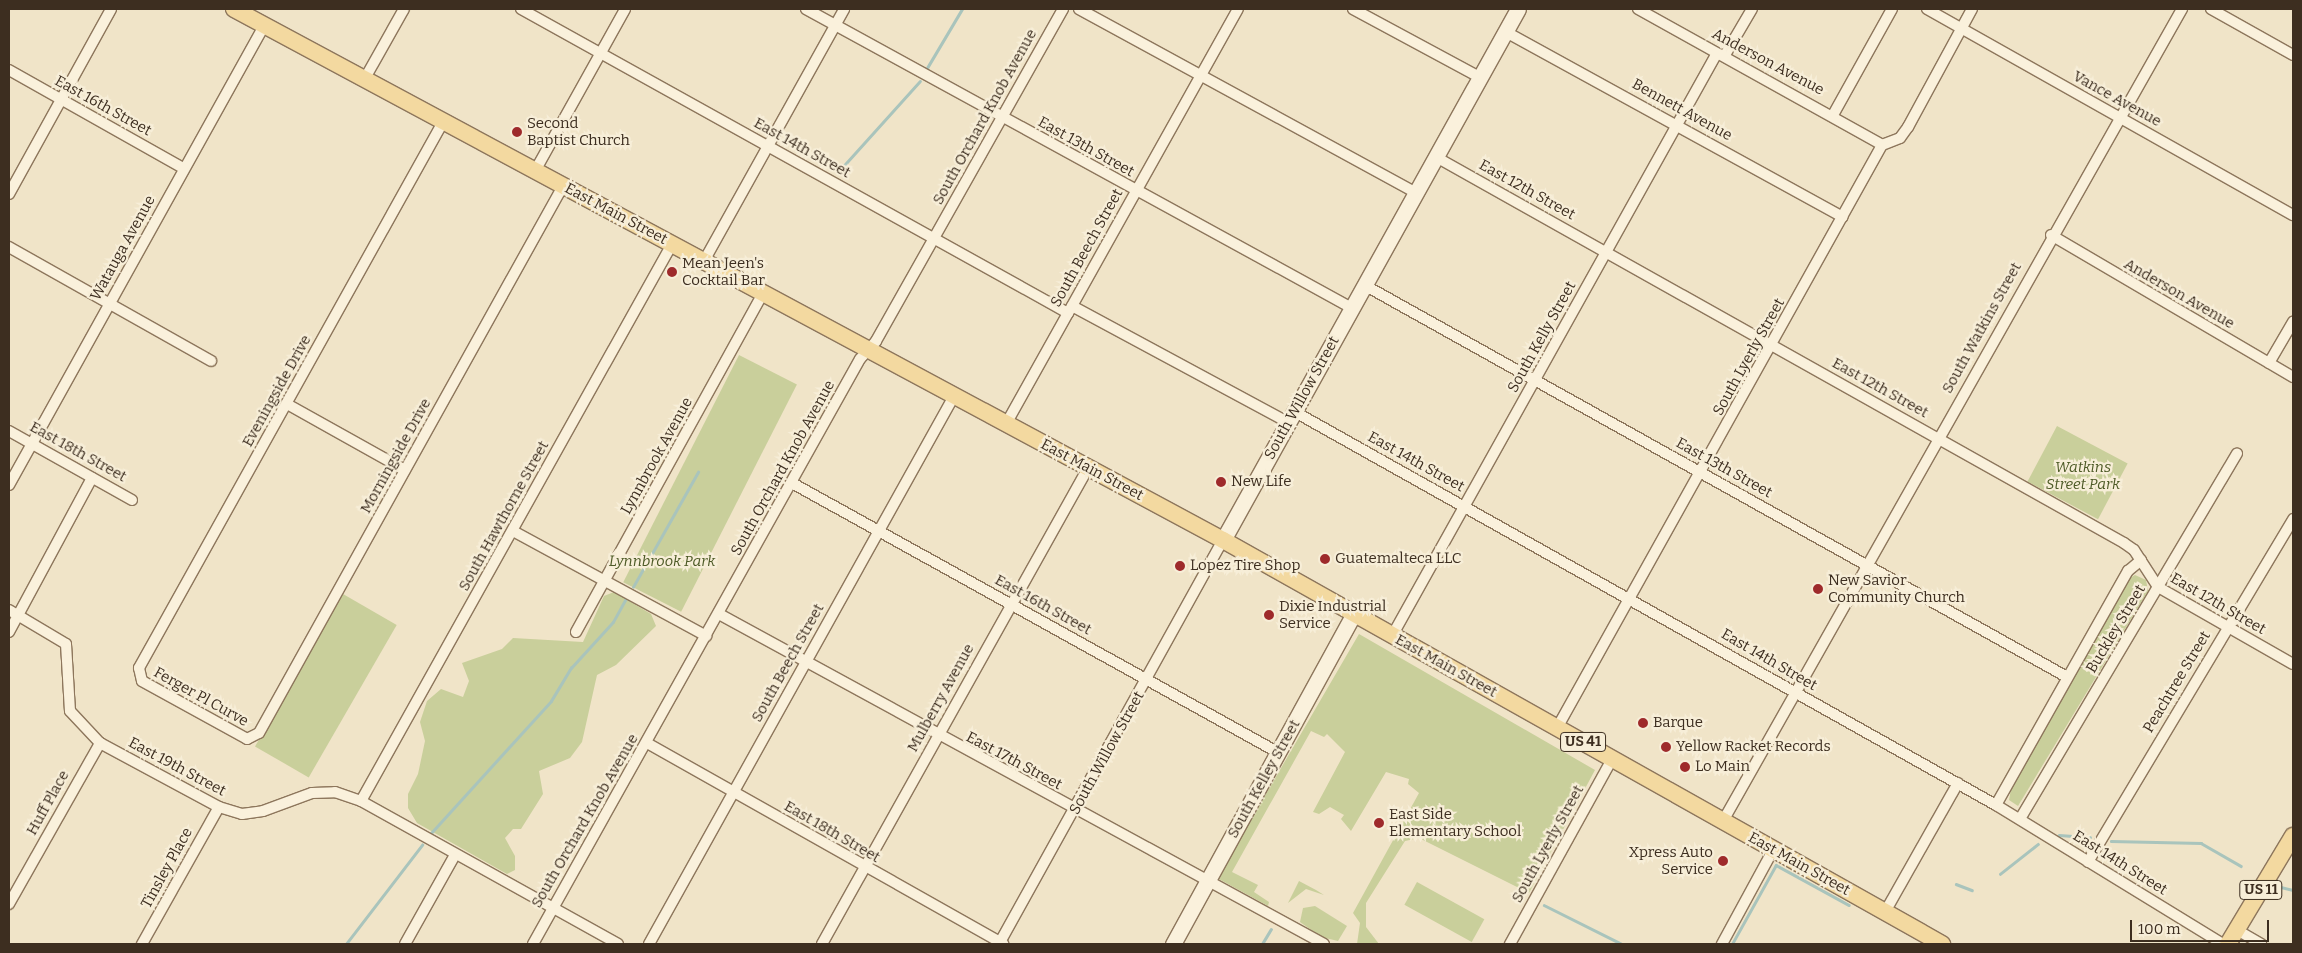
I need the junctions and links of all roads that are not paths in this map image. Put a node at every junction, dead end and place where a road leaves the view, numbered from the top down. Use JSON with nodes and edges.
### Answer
{"nodes":[{"id":1,"x":111,"y":9,"type":"edge"},
{"id":2,"x":234,"y":9,"type":"edge"},
{"id":3,"x":404,"y":9,"type":"edge"},
{"id":4,"x":521,"y":9,"type":"edge"},
{"id":5,"x":625,"y":9,"type":"edge"},
{"id":6,"x":806,"y":9,"type":"edge"},
{"id":7,"x":844,"y":9,"type":"edge"},
{"id":8,"x":1064,"y":9,"type":"edge"},
{"id":9,"x":1079,"y":9,"type":"edge"},
{"id":10,"x":1238,"y":9,"type":"edge"},
{"id":11,"x":1353,"y":9,"type":"edge"},
{"id":12,"x":1518,"y":9,"type":"edge"},
{"id":13,"x":1638,"y":9,"type":"edge"},
{"id":14,"x":1752,"y":9,"type":"edge"},
{"id":15,"x":1892,"y":9,"type":"edge"},
{"id":16,"x":1927,"y":9,"type":"edge"},
{"id":17,"x":1972,"y":9,"type":"edge"},
{"id":18,"x":2182,"y":9,"type":"edge"},
{"id":19,"x":2212,"y":9,"type":"edge"},
{"id":20,"x":835,"y":25,"type":"junction"},
{"id":21,"x":264,"y":26,"type":"junction"},
{"id":22,"x":1961,"y":28,"type":"junction"},
{"id":23,"x":1506,"y":32,"type":"junction"},
{"id":24,"x":600,"y":53,"type":"junction"},
{"id":25,"x":1721,"y":54,"type":"junction"},
{"id":26,"x":2293,"y":55,"type":"edge"},
{"id":27,"x":9,"y":70,"type":"edge"},
{"id":28,"x":1201,"y":75,"type":"junction"},
{"id":29,"x":1480,"y":78,"type":"junction"},
{"id":30,"x":364,"y":80,"type":"junction"},
{"id":31,"x":61,"y":99,"type":"junction"},
{"id":32,"x":1833,"y":114,"type":"junction"},
{"id":33,"x":2120,"y":117,"type":"junction"},
{"id":34,"x":1003,"y":118,"type":"junction"},
{"id":35,"x":443,"y":122,"type":"junction"},
{"id":36,"x":1678,"y":125,"type":"junction"},
{"id":37,"x":1882,"y":145,"type":"junction"},
{"id":38,"x":768,"y":146,"type":"junction"},
{"id":39,"x":1436,"y":157,"type":"junction"},
{"id":40,"x":183,"y":168,"type":"junction"},
{"id":41,"x":535,"y":171,"type":"junction"},
{"id":42,"x":563,"y":186,"type":"junction"},
{"id":43,"x":1136,"y":192,"type":"junction"},
{"id":44,"x":1416,"y":193,"type":"junction"},
{"id":45,"x":9,"y":194,"type":"edge"},
{"id":46,"x":2293,"y":215,"type":"edge"},
{"id":47,"x":1843,"y":217,"type":"junction"},
{"id":48,"x":2050,"y":235,"type":"junction"},
{"id":49,"x":934,"y":239,"type":"junction"},
{"id":50,"x":672,"y":244,"type":"junction"},
{"id":51,"x":9,"y":247,"type":"edge"},
{"id":52,"x":1606,"y":252,"type":"junction"},
{"id":53,"x":704,"y":261,"type":"junction"},
{"id":54,"x":1366,"y":286,"type":"junction"},
{"id":55,"x":763,"y":294,"type":"junction"},
{"id":56,"x":109,"y":304,"type":"junction"},
{"id":57,"x":1352,"y":308,"type":"junction"},
{"id":58,"x":1070,"y":309,"type":"junction"},
{"id":59,"x":2293,"y":322,"type":"edge"},
{"id":60,"x":1772,"y":346,"type":"junction"},
{"id":61,"x":868,"y":349,"type":"junction"},
{"id":62,"x":211,"y":361,"type":"dead end"},
{"id":63,"x":2269,"y":363,"type":"junction"},
{"id":64,"x":2293,"y":377,"type":"edge"},
{"id":65,"x":1536,"y":378,"type":"junction"},
{"id":66,"x":954,"y":396,"type":"junction"},
{"id":67,"x":287,"y":404,"type":"junction"},
{"id":68,"x":1292,"y":417,"type":"junction"},
{"id":69,"x":1006,"y":424,"type":"junction"},
{"id":70,"x":9,"y":431,"type":"edge"},
{"id":71,"x":1938,"y":438,"type":"junction"},
{"id":72,"x":32,"y":443,"type":"junction"},
{"id":73,"x":2237,"y":453,"type":"dead end"},
{"id":74,"x":1088,"y":468,"type":"junction"},
{"id":75,"x":405,"y":470,"type":"junction"},
{"id":76,"x":1701,"y":473,"type":"junction"},
{"id":77,"x":92,"y":478,"type":"junction"},
{"id":78,"x":792,"y":482,"type":"junction"},
{"id":79,"x":9,"y":484,"type":"edge"},
{"id":80,"x":132,"y":500,"type":"dead end"},
{"id":81,"x":1464,"y":506,"type":"junction"},
{"id":82,"x":2293,"y":519,"type":"edge"},
{"id":83,"x":513,"y":531,"type":"junction"},
{"id":84,"x":879,"y":531,"type":"junction"},
{"id":85,"x":1223,"y":540,"type":"junction"},
{"id":86,"x":2140,"y":560,"type":"junction"},
{"id":87,"x":1867,"y":564,"type":"junction"},
{"id":88,"x":605,"y":580,"type":"junction"},
{"id":89,"x":2158,"y":587,"type":"junction"},
{"id":90,"x":1630,"y":599,"type":"junction"},
{"id":91,"x":1011,"y":604,"type":"junction"},
{"id":92,"x":9,"y":610,"type":"edge"},
{"id":93,"x":719,"y":614,"type":"junction"},
{"id":94,"x":1354,"y":614,"type":"junction"},
{"id":95,"x":18,"y":615,"type":"junction"},
{"id":96,"x":2227,"y":627,"type":"junction"},
{"id":97,"x":9,"y":632,"type":"edge"},
{"id":98,"x":576,"y":632,"type":"dead end"},
{"id":99,"x":706,"y":636,"type":"junction"},
{"id":100,"x":1392,"y":636,"type":"junction"},
{"id":101,"x":805,"y":662,"type":"junction"},
{"id":102,"x":2293,"y":664,"type":"edge"},
{"id":103,"x":138,"y":674,"type":"joint"},
{"id":104,"x":2067,"y":677,"type":"junction"},
{"id":105,"x":1148,"y":680,"type":"junction"},
{"id":106,"x":1795,"y":692,"type":"junction"},
{"id":107,"x":1557,"y":728,"type":"junction"},
{"id":108,"x":937,"y":736,"type":"junction"},
{"id":109,"x":253,"y":739,"type":"joint"},
{"id":110,"x":100,"y":743,"type":"junction"},
{"id":111,"x":647,"y":743,"type":"junction"},
{"id":112,"x":1279,"y":753,"type":"junction"},
{"id":113,"x":1612,"y":759,"type":"junction"},
{"id":114,"x":1958,"y":783,"type":"junction"},
{"id":115,"x":733,"y":793,"type":"junction"},
{"id":116,"x":361,"y":801,"type":"junction"},
{"id":117,"x":1996,"y":805,"type":"junction"},
{"id":118,"x":219,"y":807,"type":"junction"},
{"id":119,"x":1074,"y":811,"type":"junction"},
{"id":120,"x":2020,"y":819,"type":"junction"},
{"id":121,"x":1723,"y":821,"type":"junction"},
{"id":122,"x":2293,"y":836,"type":"edge"},
{"id":123,"x":1773,"y":850,"type":"junction"},
{"id":124,"x":455,"y":855,"type":"junction"},
{"id":125,"x":2088,"y":862,"type":"junction"},
{"id":126,"x":864,"y":869,"type":"junction"},
{"id":127,"x":1207,"y":882,"type":"junction"},
{"id":128,"x":9,"y":904,"type":"edge"},
{"id":129,"x":554,"y":907,"type":"junction"},
{"id":130,"x":1885,"y":912,"type":"junction"},
{"id":131,"x":2232,"y":937,"type":"edge"},
{"id":132,"x":142,"y":944,"type":"edge"},
{"id":133,"x":405,"y":944,"type":"edge"},
{"id":134,"x":533,"y":944,"type":"edge"},
{"id":135,"x":618,"y":944,"type":"edge"},
{"id":136,"x":649,"y":944,"type":"edge"},
{"id":137,"x":822,"y":944,"type":"edge"},
{"id":138,"x":1001,"y":944,"type":"edge"},
{"id":139,"x":1173,"y":944,"type":"edge"},
{"id":140,"x":1324,"y":944,"type":"edge"},
{"id":141,"x":1510,"y":944,"type":"edge"},
{"id":142,"x":1722,"y":944,"type":"edge"},
{"id":143,"x":1942,"y":944,"type":"edge"},
{"id":144,"x":2222,"y":944,"type":"edge"},
{"id":145,"x":2261,"y":944,"type":"edge"}],
"edges":[{"from":1,"to":31,"type":"street"},
{"from":2,"to":21,"type":"main road","name":"East Main Street","number":"US 41"},
{"from":3,"to":30,"type":"street"},
{"from":4,"to":24,"type":"street","name":"East 14th Street"},
{"from":5,"to":24,"type":"street"},
{"from":6,"to":20,"type":"street","name":"East 13th Street"},
{"from":7,"to":20,"type":"street"},
{"from":8,"to":34,"type":"street","name":"South Orchard Knob Avenue"},
{"from":9,"to":28,"type":"street"},
{"from":10,"to":28,"type":"street","name":"South Beech Street"},
{"from":11,"to":29,"type":"street"},
{"from":12,"to":23,"type":"main road","name":"South Willow Street"},
{"from":13,"to":25,"type":"street","name":"Anderson Avenue"},
{"from":14,"to":25,"type":"street","name":"South Kelly Street"},
{"from":15,"to":32,"type":"street"},
{"from":16,"to":22,"type":"street","name":"Vance Avenue"},
{"from":17,"to":22,"type":"street"},
{"from":18,"to":33,"type":"street","name":"South Watkins Street"},
{"from":19,"to":26,"type":"street"},
{"from":20,"to":34,"type":"street","name":"East 13th Street"},
{"from":20,"to":38,"type":"street"},
{"from":21,"to":30,"type":"main road","name":"East Main Street","number":"US 41"},
{"from":21,"to":40,"type":"street","name":"Watauga Avenue"},
{"from":22,"to":33,"type":"street","name":"Vance Avenue"},
{"from":22,"to":37,"type":"street"},
{"from":23,"to":29,"type":"main road","name":"South Willow Street"},
{"from":23,"to":36,"type":"street","name":"Bennett Avenue"},
{"from":24,"to":38,"type":"street","name":"East 14th Street"},
{"from":24,"to":41,"type":"street"},
{"from":25,"to":32,"type":"street","name":"Anderson Avenue"},
{"from":25,"to":36,"type":"street","name":"South Kelly Street"},
{"from":27,"to":31,"type":"street","name":"East 16th Street"},
{"from":28,"to":43,"type":"street","name":"South Beech Street"},
{"from":28,"to":44,"type":"street"},
{"from":29,"to":39,"type":"main road","name":"South Willow Street"},
{"from":30,"to":35,"type":"main road","name":"East Main Street","number":"US 41"},
{"from":31,"to":40,"type":"street","name":"East 16th Street"},
{"from":31,"to":45,"type":"street"},
{"from":32,"to":37,"type":"street","name":"Anderson Avenue"},
{"from":33,"to":46,"type":"street","name":"Vance Avenue"},
{"from":33,"to":48,"type":"street","name":"South Watkins Street"},
{"from":34,"to":43,"type":"street","name":"East 13th Street"},
{"from":34,"to":49,"type":"street","name":"South Orchard Knob Avenue"},
{"from":35,"to":41,"type":"main road","name":"East Main Street","number":"US 41"},
{"from":35,"to":67,"type":"street","name":"Eveningside Drive"},
{"from":36,"to":47,"type":"street","name":"Bennett Avenue"},
{"from":36,"to":52,"type":"street","name":"South Kelly Street"},
{"from":37,"to":47,"type":"street","name":"South Lyerly Street"},
{"from":38,"to":49,"type":"street","name":"East 14th Street"},
{"from":38,"to":53,"type":"street"},
{"from":39,"to":44,"type":"main road","name":"South Willow Street"},
{"from":39,"to":52,"type":"street","name":"East 12th Street"},
{"from":40,"to":56,"type":"street","name":"Watauga Avenue"},
{"from":41,"to":42,"type":"main road","name":"East Main Street","number":"US 41"},
{"from":42,"to":50,"type":"main road","name":"East Main Street","number":"US 41"},
{"from":42,"to":75,"type":"street","name":"Morningside Drive"},
{"from":43,"to":57,"type":"street","name":"East 13th Street"},
{"from":43,"to":58,"type":"street","name":"South Beech Street"},
{"from":44,"to":54,"type":"main road","name":"South Willow Street"},
{"from":47,"to":60,"type":"street","name":"South Lyerly Street"},
{"from":48,"to":63,"type":"street","name":"Anderson Avenue"},
{"from":48,"to":71,"type":"street","name":"South Watkins Street"},
{"from":49,"to":58,"type":"street","name":"East 14th Street"},
{"from":49,"to":61,"type":"street","name":"South Orchard Knob Avenue"},
{"from":50,"to":53,"type":"main road","name":"East Main Street","number":"US 41"},
{"from":50,"to":83,"type":"street","name":"South Hawthorne Street"},
{"from":51,"to":56,"type":"street"},
{"from":52,"to":60,"type":"street","name":"East 12th Street"},
{"from":52,"to":65,"type":"street","name":"South Kelly Street"},
{"from":53,"to":55,"type":"main road","name":"East Main Street","number":"US 41"},
{"from":54,"to":57,"type":"main road","name":"South Willow Street"},
{"from":54,"to":65,"type":"street","name":"East 13th Street"},
{"from":55,"to":61,"type":"main road","name":"East Main Street","number":"US 41"},
{"from":55,"to":88,"type":"street","name":"Lynnbrook Avenue"},
{"from":56,"to":62,"type":"street"},
{"from":56,"to":72,"type":"street","name":"Watauga Avenue"},
{"from":57,"to":68,"type":"main road","name":"South Willow Street"},
{"from":58,"to":68,"type":"street","name":"East 14th Street"},
{"from":58,"to":69,"type":"street","name":"South Beech Street"},
{"from":59,"to":63,"type":"street"},
{"from":60,"to":71,"type":"street","name":"East 12th Street"},
{"from":60,"to":76,"type":"street","name":"South Lyerly Street"},
{"from":61,"to":66,"type":"main road","name":"East Main Street","number":"US 41"},
{"from":61,"to":78,"type":"street","name":"South Orchard Knob Avenue"},
{"from":63,"to":64,"type":"street","name":"Anderson Avenue"},
{"from":65,"to":76,"type":"street","name":"East 13th Street"},
{"from":65,"to":81,"type":"street","name":"South Kelly Street"},
{"from":66,"to":69,"type":"main road","name":"East Main Street","number":"US 41"},
{"from":66,"to":84,"type":"street","name":"South Beech Street"},
{"from":67,"to":75,"type":"street"},
{"from":67,"to":103,"type":"street","name":"Eveningside Drive"},
{"from":68,"to":81,"type":"street","name":"East 14th Street"},
{"from":68,"to":85,"type":"main road","name":"South Willow Street"},
{"from":69,"to":74,"type":"main road","name":"East Main Street","number":"US 41"},
{"from":70,"to":72,"type":"street","name":"East 18th Street"},
{"from":71,"to":86,"type":"street","name":"East 12th Street"},
{"from":71,"to":87,"type":"street","name":"South Watkins Street"},
{"from":72,"to":77,"type":"street","name":"East 18th Street"},
{"from":72,"to":79,"type":"street","name":"Watauga Avenue"},
{"from":73,"to":89,"type":"street","name":"Buckley Street"},
{"from":74,"to":85,"type":"main road","name":"East Main Street","number":"US 41"},
{"from":74,"to":91,"type":"street","name":"Mulberry Avenue"},
{"from":75,"to":109,"type":"street","name":"Morningside Drive"},
{"from":76,"to":87,"type":"street","name":"East 13th Street"},
{"from":76,"to":90,"type":"street","name":"South Lyerly Street"},
{"from":77,"to":80,"type":"street","name":"East 18th Street"},
{"from":77,"to":95,"type":"street"},
{"from":78,"to":84,"type":"street","name":"East 16th Street"},
{"from":78,"to":93,"type":"street","name":"South Orchard Knob Avenue"},
{"from":81,"to":90,"type":"street","name":"East 14th Street"},
{"from":81,"to":100,"type":"street","name":"South Kelly Street"},
{"from":82,"to":96,"type":"street","name":"Peachtree Street"},
{"from":83,"to":88,"type":"street"},
{"from":83,"to":116,"type":"street","name":"South Hawthorne Street"},
{"from":84,"to":91,"type":"street","name":"East 16th Street"},
{"from":84,"to":101,"type":"street","name":"South Beech Street"},
{"from":85,"to":94,"type":"main road","name":"East Main Street","number":"US 41"},
{"from":85,"to":105,"type":"street","name":"South Willow Street"},
{"from":86,"to":89,"type":"street","name":"East 12th Street"},
{"from":86,"to":104,"type":"street","name":"Buckley Street"},
{"from":87,"to":104,"type":"street","name":"East 13th Street"},
{"from":87,"to":106,"type":"street","name":"South Watkins Street"},
{"from":88,"to":98,"type":"street","name":"Lynnbrook Avenue"},
{"from":88,"to":99,"type":"street"},
{"from":89,"to":96,"type":"street","name":"East 12th Street"},
{"from":89,"to":120,"type":"street","name":"Buckley Street"},
{"from":90,"to":106,"type":"street","name":"East 14th Street"},
{"from":90,"to":107,"type":"street","name":"South Lyerly Street"},
{"from":91,"to":105,"type":"street","name":"East 16th Street"},
{"from":91,"to":108,"type":"street","name":"Mulberry Avenue"},
{"from":92,"to":95,"type":"street","name":"East 19th Street"},
{"from":93,"to":99,"type":"street","name":"South Orchard Knob Avenue"},
{"from":93,"to":101,"type":"street","name":"East 17th Street"},
{"from":94,"to":100,"type":"main road","name":"East Main Street","number":"US 41"},
{"from":94,"to":112,"type":"main road","name":"South Kelley Street"},
{"from":95,"to":97,"type":"street"},
{"from":95,"to":110,"type":"street","name":"East 19th Street"},
{"from":96,"to":102,"type":"street","name":"East 12th Street"},
{"from":96,"to":125,"type":"street","name":"Peachtree Street"},
{"from":99,"to":111,"type":"street","name":"South Orchard Knob Avenue"},
{"from":100,"to":107,"type":"main road","name":"East Main Street","number":"US 41"},
{"from":101,"to":108,"type":"street","name":"East 17th Street"},
{"from":101,"to":115,"type":"street","name":"South Beech Street"},
{"from":103,"to":109,"type":"street","name":"Ferger Pl Curve"},
{"from":104,"to":117,"type":"street","name":"Buckley Street"},
{"from":105,"to":112,"type":"street","name":"East 16th Street"},
{"from":105,"to":119,"type":"street","name":"South Willow Street"},
{"from":106,"to":114,"type":"street","name":"East 14th Street"},
{"from":106,"to":121,"type":"street","name":"South Watkins Street"},
{"from":107,"to":113,"type":"main road","name":"East Main Street","number":"US 41"},
{"from":108,"to":119,"type":"street","name":"East 17th Street"},
{"from":108,"to":126,"type":"street","name":"Mulberry Avenue"},
{"from":110,"to":118,"type":"street","name":"East 19th Street"},
{"from":110,"to":128,"type":"street","name":"Huff Place"},
{"from":111,"to":115,"type":"street","name":"East 18th Street"},
{"from":111,"to":129,"type":"street","name":"South Orchard Knob Avenue"},
{"from":112,"to":127,"type":"main road","name":"South Kelley Street"},
{"from":113,"to":121,"type":"main road","name":"East Main Street","number":"US 41"},
{"from":113,"to":141,"type":"street","name":"South Lyerly Street"},
{"from":114,"to":117,"type":"street","name":"East 14th Street"},
{"from":114,"to":130,"type":"street"},
{"from":115,"to":126,"type":"street","name":"East 18th Street"},
{"from":115,"to":136,"type":"street","name":"South Beech Street"},
{"from":116,"to":118,"type":"street","name":"East 19th Street"},
{"from":116,"to":124,"type":"street","name":"East 19th Street"},
{"from":117,"to":120,"type":"street","name":"East 14th Street"},
{"from":118,"to":132,"type":"street","name":"Tinsley Place"},
{"from":119,"to":127,"type":"street","name":"East 17th Street"},
{"from":119,"to":138,"type":"street","name":"South Willow Street"},
{"from":120,"to":125,"type":"street","name":"East 14th Street"},
{"from":121,"to":123,"type":"main road","name":"East Main Street","number":"US 41"},
{"from":122,"to":131,"type":"main road","number":"US 11"},
{"from":123,"to":130,"type":"main road","name":"East Main Street","number":"US 41"},
{"from":123,"to":142,"type":"street"},
{"from":124,"to":129,"type":"street","name":"East 19th Street"},
{"from":124,"to":133,"type":"street"},
{"from":125,"to":144,"type":"street","name":"East 14th Street"},
{"from":126,"to":137,"type":"street","name":"Mulberry Avenue"},
{"from":126,"to":138,"type":"street","name":"East 18th Street"},
{"from":127,"to":139,"type":"main road","name":"South Kelley Street"},
{"from":127,"to":140,"type":"street","name":"East 17th Street"},
{"from":129,"to":134,"type":"street","name":"South Orchard Knob Avenue"},
{"from":129,"to":135,"type":"street","name":"East 19th Street"},
{"from":130,"to":143,"type":"main road","name":"East Main Street","number":"US 41"},
{"from":131,"to":145,"type":"street"}]}
